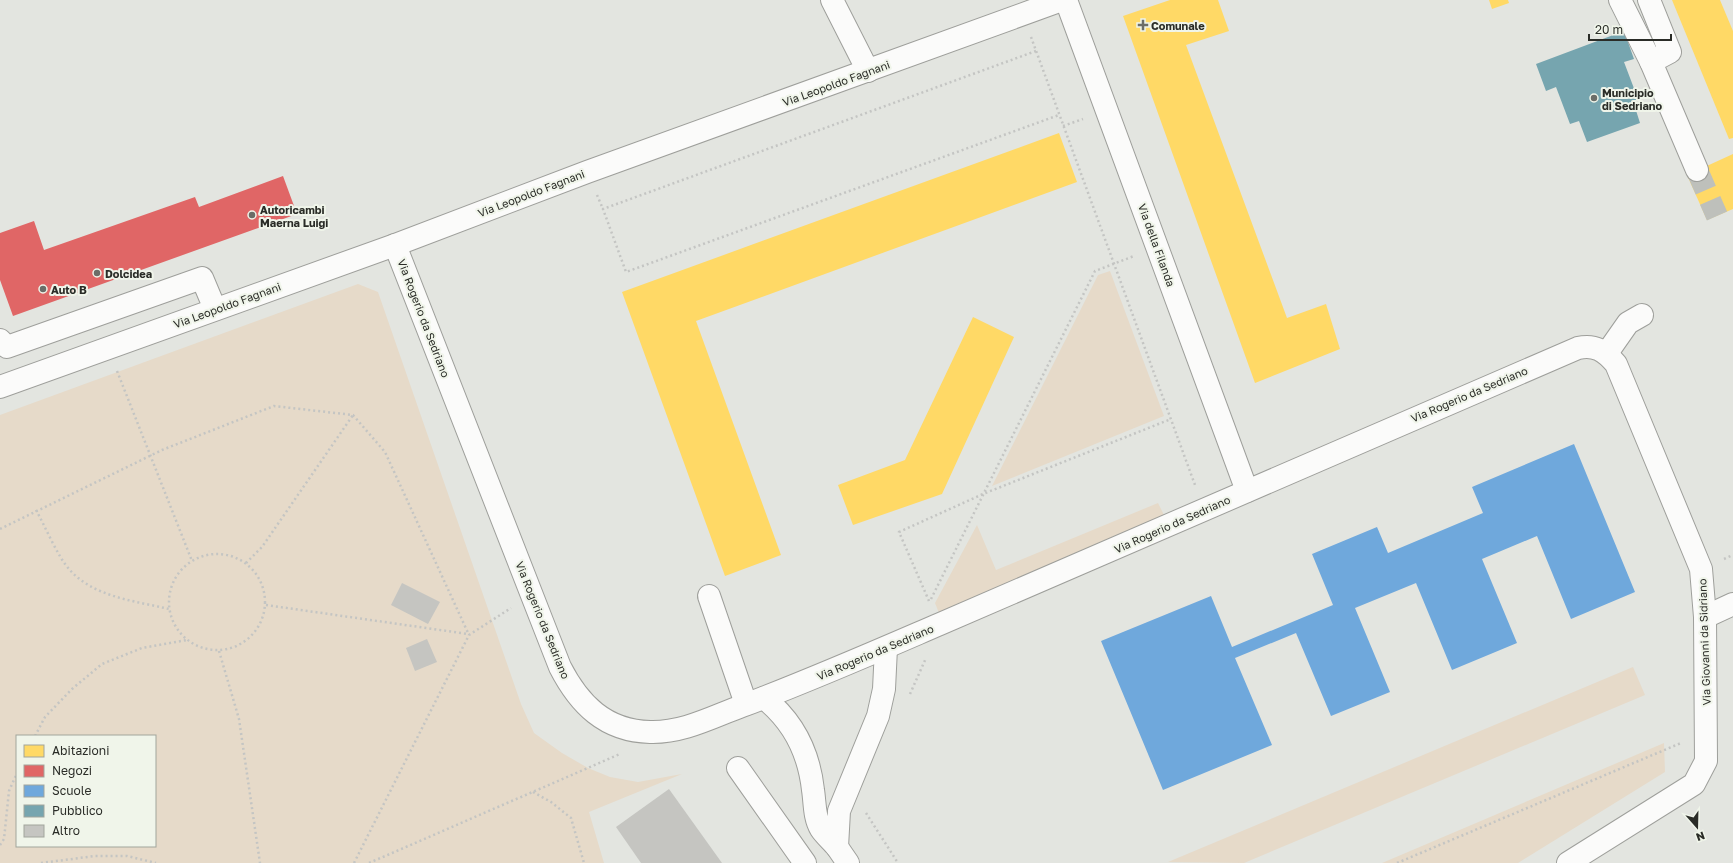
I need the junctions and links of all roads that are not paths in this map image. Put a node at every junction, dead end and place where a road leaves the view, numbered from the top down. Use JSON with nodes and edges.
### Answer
{"nodes":[{"id":1,"x":832,"y":0,"type":"edge"},
{"id":2,"x":1062,"y":0,"type":"edge"},
{"id":3,"x":1066,"y":0,"type":"edge"},
{"id":4,"x":1620,"y":0,"type":"edge"},
{"id":5,"x":1649,"y":0,"type":"edge"},
{"id":6,"x":1651,"y":62,"type":"junction"},
{"id":7,"x":868,"y":71,"type":"junction"},
{"id":8,"x":1697,"y":170,"type":"tunnel mouth"},
{"id":9,"x":395,"y":245,"type":"junction"},
{"id":10,"x":115,"y":309,"type":"junction"},
{"id":11,"x":215,"y":309,"type":"junction"},
{"id":12,"x":1642,"y":315,"type":"dead end"},
{"id":13,"x":0,"y":340,"type":"edge"},
{"id":14,"x":117,"y":345,"type":"junction"},
{"id":15,"x":1612,"y":359,"type":"junction"},
{"id":16,"x":0,"y":386,"type":"edge"},
{"id":17,"x":1247,"y":491,"type":"junction"},
{"id":18,"x":708,"y":596,"type":"dead end"},
{"id":19,"x":1733,"y":604,"type":"edge"},
{"id":20,"x":1705,"y":617,"type":"junction"},
{"id":21,"x":886,"y":648,"type":"junction"},
{"id":22,"x":755,"y":701,"type":"junction"},
{"id":23,"x":738,"y":768,"type":"dead end"},
{"id":24,"x":842,"y":855,"type":"edge"},
{"id":25,"x":805,"y":863,"type":"edge"},
{"id":26,"x":1568,"y":863,"type":"edge"}],
"edges":[{"from":1,"to":7,"type":"street"},
{"from":2,"to":7,"type":"street","name":"Via Leopoldo Fagnani"},
{"from":3,"to":17,"type":"street","name":"Via della Filanda"},
{"from":4,"to":6,"type":"street"},
{"from":5,"to":6,"type":"street"},
{"from":6,"to":8,"type":"street"},
{"from":7,"to":9,"type":"street","name":"Via Leopoldo Fagnani"},
{"from":9,"to":11,"type":"street","name":"Via Leopoldo Fagnani"},
{"from":9,"to":22,"type":"street","name":"Via Rogerio da Sedriano"},
{"from":10,"to":11,"type":"street"},
{"from":10,"to":13,"type":"street"},
{"from":10,"to":14,"type":"street"},
{"from":11,"to":14,"type":"street","name":"Via Leopoldo Fagnani"},
{"from":12,"to":15,"type":"street"},
{"from":14,"to":16,"type":"street","name":"Via Leopoldo Fagnani"},
{"from":15,"to":17,"type":"street","name":"Via Rogerio da Sedriano"},
{"from":15,"to":20,"type":"street","name":"Via Giovanni da Sidriano"},
{"from":17,"to":21,"type":"street","name":"Via Rogerio da Sedriano"},
{"from":18,"to":22,"type":"street"},
{"from":19,"to":20,"type":"street"},
{"from":20,"to":26,"type":"street","name":"Via Giovanni da Sidriano"},
{"from":21,"to":22,"type":"street","name":"Via Rogerio da Sedriano"},
{"from":21,"to":24,"type":"street"},
{"from":22,"to":24,"type":"street"},
{"from":23,"to":25,"type":"street"}]}
